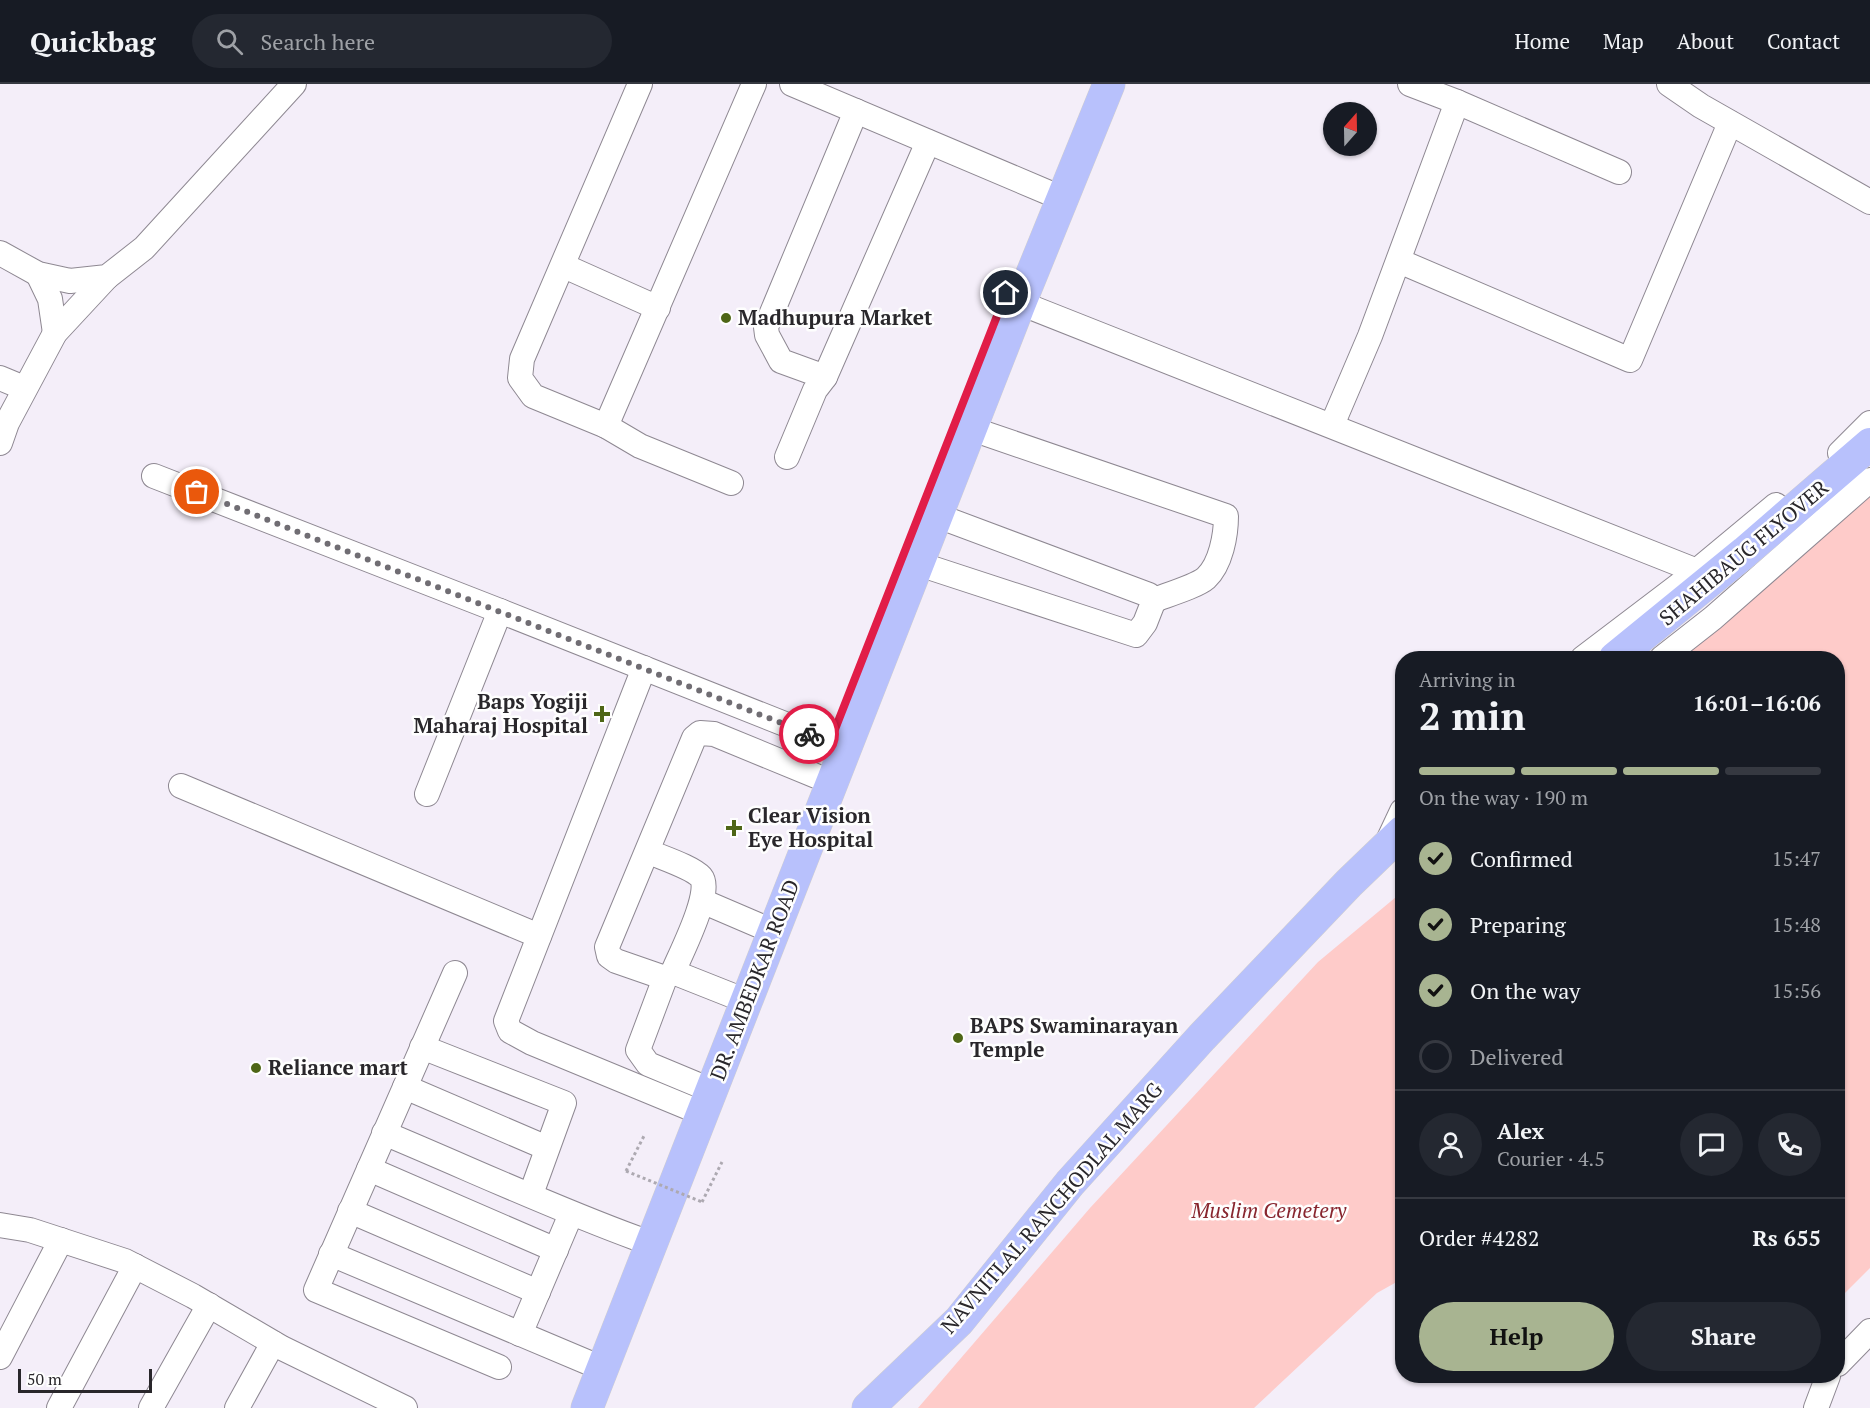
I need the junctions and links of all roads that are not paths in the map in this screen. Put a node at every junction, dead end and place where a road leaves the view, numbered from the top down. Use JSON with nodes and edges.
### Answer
{"nodes":[{"id":1,"x":294,"y":84,"type":"edge"},
{"id":2,"x":640,"y":84,"type":"edge"},
{"id":3,"x":754,"y":84,"type":"edge"},
{"id":4,"x":792,"y":84,"type":"edge"},
{"id":5,"x":1092,"y":84,"type":"edge"},
{"id":6,"x":1109,"y":84,"type":"edge"},
{"id":7,"x":1410,"y":84,"type":"edge"},
{"id":8,"x":1669,"y":84,"type":"edge"},
{"id":9,"x":1698,"y":85,"type":"edge"},
{"id":10,"x":1457,"y":102,"type":"junction"},
{"id":11,"x":856,"y":111,"type":"junction"},
{"id":12,"x":1730,"y":123,"type":"junction"},
{"id":13,"x":928,"y":142,"type":"junction"},
{"id":14,"x":1619,"y":172,"type":"dead end"},
{"id":15,"x":1870,"y":185,"type":"edge"},
{"id":16,"x":1047,"y":192,"type":"junction"},
{"id":17,"x":1870,"y":201,"type":"edge"},
{"id":18,"x":0,"y":253,"type":"edge"},
{"id":19,"x":1399,"y":261,"type":"junction"},
{"id":20,"x":564,"y":266,"type":"junction"},
{"id":21,"x":38,"y":274,"type":"junction"},
{"id":22,"x":107,"y":278,"type":"junction"},
{"id":23,"x":1020,"y":303,"type":"junction"},
{"id":24,"x":658,"y":308,"type":"junction"},
{"id":25,"x":55,"y":333,"type":"junction"},
{"id":26,"x":825,"y":376,"type":"junction"},
{"id":27,"x":0,"y":378,"type":"edge"},
{"id":28,"x":24,"y":388,"type":"junction"},
{"id":29,"x":1870,"y":423,"type":"edge"},
{"id":30,"x":1332,"y":425,"type":"junction"},
{"id":31,"x":606,"y":426,"type":"junction"},
{"id":32,"x":972,"y":429,"type":"junction"},
{"id":33,"x":0,"y":443,"type":"edge"},
{"id":34,"x":1870,"y":444,"type":"edge"},
{"id":35,"x":787,"y":457,"type":"dead end"},
{"id":36,"x":1870,"y":461,"type":"edge"},
{"id":37,"x":154,"y":476,"type":"dead end"},
{"id":38,"x":1870,"y":480,"type":"edge"},
{"id":39,"x":731,"y":483,"type":"dead end"},
{"id":40,"x":938,"y":516,"type":"junction"},
{"id":41,"x":919,"y":564,"type":"junction"},
{"id":42,"x":1697,"y":571,"type":"junction"},
{"id":43,"x":1154,"y":600,"type":"junction"},
{"id":44,"x":500,"y":611,"type":"junction"},
{"id":45,"x":1591,"y":651,"type":"edge"},
{"id":46,"x":1624,"y":651,"type":"edge"},
{"id":47,"x":1643,"y":651,"type":"edge"},
{"id":48,"x":1671,"y":651,"type":"edge"},
{"id":49,"x":644,"y":668,"type":"junction"},
{"id":50,"x":830,"y":742,"type":"junction"},
{"id":51,"x":816,"y":776,"type":"junction"},
{"id":52,"x":181,"y":786,"type":"dead end"},
{"id":53,"x":427,"y":794,"type":"dead end"},
{"id":54,"x":1395,"y":850,"type":"edge"},
{"id":55,"x":1395,"y":850,"type":"edge"},
{"id":56,"x":647,"y":851,"type":"junction"},
{"id":57,"x":702,"y":901,"type":"junction"},
{"id":58,"x":758,"y":924,"type":"junction"},
{"id":59,"x":539,"y":936,"type":"junction"},
{"id":60,"x":455,"y":973,"type":"dead end"},
{"id":61,"x":669,"y":975,"type":"junction"},
{"id":62,"x":731,"y":995,"type":"junction"},
{"id":63,"x":422,"y":1047,"type":"junction"},
{"id":64,"x":405,"y":1087,"type":"junction"},
{"id":65,"x":692,"y":1095,"type":"junction"},
{"id":66,"x":384,"y":1133,"type":"junction"},
{"id":67,"x":547,"y":1148,"type":"junction"},
{"id":68,"x":369,"y":1169,"type":"junction"},
{"id":69,"x":531,"y":1194,"type":"junction"},
{"id":70,"x":350,"y":1211,"type":"junction"},
{"id":71,"x":571,"y":1214,"type":"junction"},
{"id":72,"x":0,"y":1225,"type":"edge"},
{"id":73,"x":636,"y":1238,"type":"junction"},
{"id":74,"x":61,"y":1240,"type":"junction"},
{"id":75,"x":555,"y":1250,"type":"junction"},
{"id":76,"x":331,"y":1254,"type":"junction"},
{"id":77,"x":135,"y":1266,"type":"junction"},
{"id":78,"x":538,"y":1292,"type":"junction"},
{"id":79,"x":209,"y":1305,"type":"junction"},
{"id":80,"x":1870,"y":1331,"type":"edge"},
{"id":81,"x":520,"y":1334,"type":"junction"},
{"id":82,"x":273,"y":1343,"type":"junction"},
{"id":83,"x":0,"y":1356,"type":"edge"},
{"id":84,"x":1845,"y":1357,"type":"edge"},
{"id":85,"x":587,"y":1362,"type":"junction"},
{"id":86,"x":500,"y":1367,"type":"dead end"},
{"id":87,"x":1825,"y":1383,"type":"edge"},
{"id":88,"x":59,"y":1408,"type":"edge"},
{"id":89,"x":151,"y":1408,"type":"edge"},
{"id":90,"x":237,"y":1408,"type":"edge"},
{"id":91,"x":405,"y":1408,"type":"edge"},
{"id":92,"x":569,"y":1408,"type":"edge"},
{"id":93,"x":587,"y":1408,"type":"edge"},
{"id":94,"x":868,"y":1408,"type":"edge"},
{"id":95,"x":886,"y":1408,"type":"edge"},
{"id":96,"x":1816,"y":1408,"type":"edge"}],
"edges":[{"from":1,"to":22,"type":"street"},
{"from":2,"to":20,"type":"street"},
{"from":3,"to":24,"type":"street"},
{"from":4,"to":11,"type":"street"},
{"from":5,"to":16,"type":"main road","name":"DR. AMBEDKAR ROAD"},
{"from":6,"to":23,"type":"main road","name":"DR. AMBEDKAR ROAD"},
{"from":7,"to":10,"type":"street"},
{"from":8,"to":12,"type":"street"},
{"from":9,"to":15,"type":"street"},
{"from":10,"to":14,"type":"street"},
{"from":10,"to":19,"type":"street"},
{"from":11,"to":13,"type":"street"},
{"from":11,"to":26,"type":"street"},
{"from":12,"to":17,"type":"street"},
{"from":12,"to":19,"type":"street"},
{"from":13,"to":16,"type":"street"},
{"from":13,"to":26,"type":"street"},
{"from":16,"to":50,"type":"main road","name":"DR. AMBEDKAR ROAD"},
{"from":18,"to":21,"type":"street"},
{"from":19,"to":30,"type":"street"},
{"from":20,"to":24,"type":"street"},
{"from":20,"to":31,"type":"street"},
{"from":21,"to":22,"type":"street"},
{"from":21,"to":25,"type":"street"},
{"from":22,"to":25,"type":"street"},
{"from":23,"to":30,"type":"street"},
{"from":23,"to":32,"type":"main road","name":"DR. AMBEDKAR ROAD"},
{"from":24,"to":31,"type":"street"},
{"from":25,"to":28,"type":"street"},
{"from":26,"to":35,"type":"street"},
{"from":27,"to":28,"type":"street"},
{"from":28,"to":33,"type":"street"},
{"from":29,"to":42,"type":"street"},
{"from":30,"to":42,"type":"street"},
{"from":31,"to":39,"type":"street"},
{"from":32,"to":40,"type":"main road","name":"DR. AMBEDKAR ROAD"},
{"from":32,"to":43,"type":"street"},
{"from":34,"to":46,"type":"main road","name":"SHAHIBAUG FLYOVER"},
{"from":36,"to":47,"type":"main road","name":"SHAHIBAUG FLYOVER"},
{"from":37,"to":44,"type":"street"},
{"from":38,"to":48,"type":"street"},
{"from":40,"to":41,"type":"main road","name":"DR. AMBEDKAR ROAD"},
{"from":40,"to":43,"type":"street"},
{"from":41,"to":43,"type":"street"},
{"from":41,"to":93,"type":"main road","name":"DR. AMBEDKAR ROAD"},
{"from":42,"to":45,"type":"street"},
{"from":44,"to":49,"type":"street"},
{"from":44,"to":53,"type":"street"},
{"from":49,"to":50,"type":"street"},
{"from":49,"to":59,"type":"street"},
{"from":50,"to":51,"type":"main road","name":"DR. AMBEDKAR ROAD"},
{"from":51,"to":56,"type":"street"},
{"from":51,"to":58,"type":"main road","name":"DR. AMBEDKAR ROAD"},
{"from":52,"to":59,"type":"street"},
{"from":54,"to":94,"type":"main road","name":"NAVNITLAL RANCHODLAL MARG"},
{"from":55,"to":95,"type":"main road"},
{"from":56,"to":57,"type":"street"},
{"from":56,"to":61,"type":"street"},
{"from":57,"to":58,"type":"street"},
{"from":57,"to":61,"type":"street"},
{"from":58,"to":62,"type":"main road","name":"DR. AMBEDKAR ROAD"},
{"from":59,"to":65,"type":"street"},
{"from":60,"to":63,"type":"street"},
{"from":61,"to":62,"type":"street"},
{"from":61,"to":65,"type":"street"},
{"from":62,"to":65,"type":"main road","name":"DR. AMBEDKAR ROAD"},
{"from":63,"to":64,"type":"street"},
{"from":63,"to":67,"type":"street"},
{"from":64,"to":66,"type":"street"},
{"from":64,"to":67,"type":"street"},
{"from":65,"to":73,"type":"main road","name":"DR. AMBEDKAR ROAD"},
{"from":66,"to":68,"type":"street"},
{"from":66,"to":69,"type":"street"},
{"from":67,"to":69,"type":"street"},
{"from":68,"to":70,"type":"street"},
{"from":68,"to":75,"type":"street"},
{"from":69,"to":71,"type":"street"},
{"from":70,"to":76,"type":"street"},
{"from":70,"to":78,"type":"street"},
{"from":71,"to":73,"type":"street"},
{"from":71,"to":75,"type":"street"},
{"from":72,"to":74,"type":"street"},
{"from":73,"to":85,"type":"main road","name":"DR. AMBEDKAR ROAD"},
{"from":74,"to":77,"type":"street"},
{"from":74,"to":83,"type":"street"},
{"from":75,"to":78,"type":"street"},
{"from":76,"to":81,"type":"street"},
{"from":76,"to":86,"type":"street"},
{"from":77,"to":79,"type":"street"},
{"from":77,"to":88,"type":"street"},
{"from":78,"to":81,"type":"street"},
{"from":79,"to":82,"type":"street"},
{"from":79,"to":89,"type":"street"},
{"from":80,"to":84,"type":"street"},
{"from":81,"to":85,"type":"street"},
{"from":82,"to":90,"type":"street"},
{"from":82,"to":91,"type":"street"},
{"from":85,"to":92,"type":"main road","name":"DR. AMBEDKAR ROAD"},
{"from":87,"to":96,"type":"street"}]}
